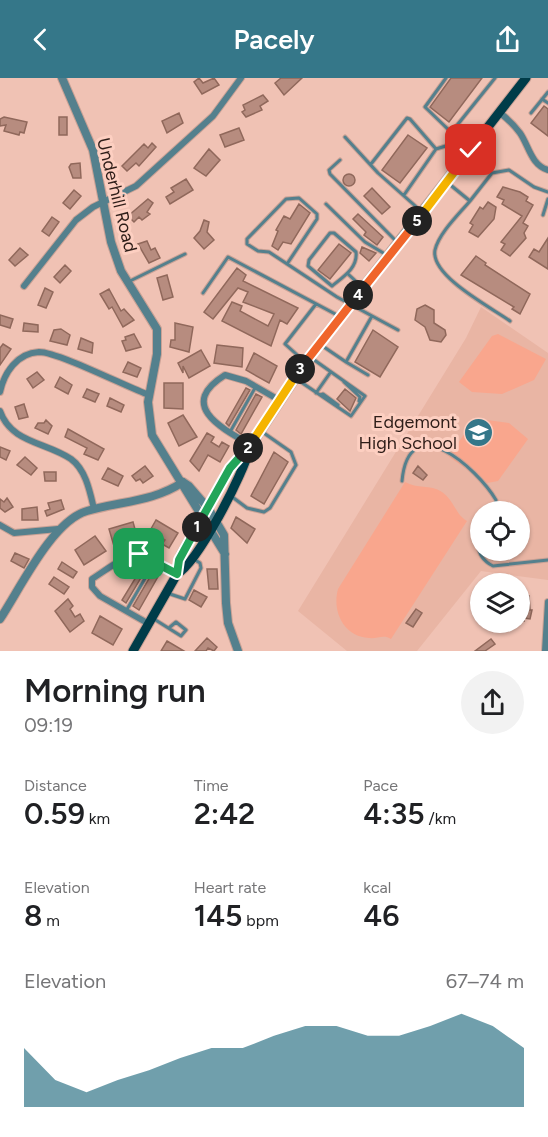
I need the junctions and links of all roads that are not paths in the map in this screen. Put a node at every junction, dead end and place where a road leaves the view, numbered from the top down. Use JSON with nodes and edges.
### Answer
{"nodes":[{"id":1,"x":62,"y":78,"type":"edge"},
{"id":2,"x":241,"y":78,"type":"edge"},
{"id":3,"x":446,"y":78,"type":"edge"},
{"id":4,"x":495,"y":78,"type":"edge"},
{"id":5,"x":526,"y":78,"type":"edge"},
{"id":6,"x":548,"y":92,"type":"edge"},
{"id":7,"x":542,"y":99,"type":"junction"},
{"id":8,"x":548,"y":103,"type":"edge"},
{"id":9,"x":500,"y":113,"type":"junction"},
{"id":10,"x":531,"y":113,"type":"dead end"},
{"id":11,"x":456,"y":136,"type":"junction"},
{"id":12,"x":345,"y":137,"type":"dead end"},
{"id":13,"x":436,"y":149,"type":"junction"},
{"id":14,"x":471,"y":150,"type":"junction"},
{"id":15,"x":464,"y":159,"type":"junction"},
{"id":16,"x":340,"y":160,"type":"dead end"},
{"id":17,"x":370,"y":164,"type":"junction"},
{"id":18,"x":548,"y":170,"type":"edge"},
{"id":19,"x":447,"y":182,"type":"junction"},
{"id":20,"x":548,"y":192,"type":"edge"},
{"id":21,"x":404,"y":195,"type":"junction"},
{"id":22,"x":548,"y":200,"type":"edge"},
{"id":23,"x":470,"y":201,"type":"junction"},
{"id":24,"x":103,"y":202,"type":"junction"},
{"id":25,"x":326,"y":204,"type":"dead end"},
{"id":26,"x":423,"y":213,"type":"junction"},
{"id":27,"x":543,"y":215,"type":"dead end"},
{"id":28,"x":399,"y":244,"type":"junction"},
{"id":29,"x":186,"y":254,"type":"dead end"},
{"id":30,"x":389,"y":256,"type":"junction"},
{"id":31,"x":287,"y":264,"type":"junction"},
{"id":32,"x":348,"y":274,"type":"junction"},
{"id":33,"x":126,"y":283,"type":"junction"},
{"id":34,"x":24,"y":286,"type":"dead end"},
{"id":35,"x":364,"y":288,"type":"junction"},
{"id":36,"x":203,"y":293,"type":"dead end"},
{"id":37,"x":315,"y":304,"type":"junction"},
{"id":38,"x":351,"y":305,"type":"junction"},
{"id":39,"x":372,"y":316,"type":"junction"},
{"id":40,"x":341,"y":317,"type":"junction"},
{"id":41,"x":510,"y":321,"type":"dead end"},
{"id":42,"x":398,"y":330,"type":"dead end"},
{"id":43,"x":319,"y":344,"type":"junction"},
{"id":44,"x":307,"y":359,"type":"junction"},
{"id":45,"x":345,"y":362,"type":"junction"},
{"id":46,"x":330,"y":373,"type":"junction"},
{"id":47,"x":368,"y":375,"type":"dead end"},
{"id":48,"x":294,"y":378,"type":"junction"},
{"id":49,"x":256,"y":386,"type":"junction"},
{"id":50,"x":0,"y":392,"type":"edge"},
{"id":51,"x":318,"y":394,"type":"junction"},
{"id":52,"x":148,"y":395,"type":"junction"},
{"id":53,"x":279,"y":400,"type":"junction"},
{"id":54,"x":0,"y":411,"type":"edge"},
{"id":55,"x":259,"y":430,"type":"junction"},
{"id":56,"x":230,"y":433,"type":"junction"},
{"id":57,"x":251,"y":445,"type":"junction"},
{"id":58,"x":402,"y":481,"type":"dead end"},
{"id":59,"x":183,"y":482,"type":"junction"},
{"id":60,"x":229,"y":495,"type":"junction"},
{"id":61,"x":496,"y":501,"type":"edge"},
{"id":62,"x":208,"y":508,"type":"junction"},
{"id":63,"x":94,"y":509,"type":"junction"},
{"id":64,"x":202,"y":518,"type":"junction"},
{"id":65,"x":215,"y":519,"type":"junction"},
{"id":66,"x":0,"y":525,"type":"edge"},
{"id":67,"x":58,"y":529,"type":"junction"},
{"id":68,"x":210,"y":529,"type":"junction"},
{"id":69,"x":225,"y":554,"type":"junction"},
{"id":70,"x":193,"y":559,"type":"junction"},
{"id":71,"x":548,"y":560,"type":"edge"},
{"id":72,"x":155,"y":561,"type":"junction"},
{"id":73,"x":486,"y":561,"type":"edge"},
{"id":74,"x":177,"y":574,"type":"junction"},
{"id":75,"x":167,"y":593,"type":"junction"},
{"id":76,"x":548,"y":602,"type":"edge"},
{"id":77,"x":126,"y":611,"type":"junction"},
{"id":78,"x":1,"y":617,"type":"edge"},
{"id":79,"x":151,"y":621,"type":"junction"},
{"id":80,"x":170,"y":627,"type":"junction"},
{"id":81,"x":133,"y":651,"type":"edge"},
{"id":82,"x":238,"y":651,"type":"edge"},
{"id":83,"x":545,"y":651,"type":"edge"}],
"edges":[{"from":1,"to":24,"type":"street","name":"Underhill Road"},
{"from":2,"to":24,"type":"street"},
{"from":3,"to":11,"type":"lane"},
{"from":4,"to":11,"type":"lane"},
{"from":5,"to":9,"type":"main road"},
{"from":6,"to":7,"type":"lane"},
{"from":7,"to":8,"type":"lane"},
{"from":7,"to":10,"type":"lane"},
{"from":9,"to":14,"type":"main road"},
{"from":9,"to":18,"type":"street"},
{"from":11,"to":14,"type":"lane"},
{"from":12,"to":17,"type":"lane"},
{"from":13,"to":15,"type":"lane"},
{"from":13,"to":17,"type":"lane"},
{"from":13,"to":21,"type":"lane"},
{"from":14,"to":15,"type":"main road"},
{"from":15,"to":19,"type":"main road"},
{"from":16,"to":28,"type":"lane"},
{"from":17,"to":21,"type":"lane"},
{"from":19,"to":23,"type":"lane"},
{"from":19,"to":26,"type":"main road"},
{"from":20,"to":23,"type":"lane"},
{"from":21,"to":26,"type":"lane"},
{"from":22,"to":27,"type":"lane"},
{"from":23,"to":41,"type":"lane"},
{"from":24,"to":33,"type":"street","name":"Underhill Road"},
{"from":24,"to":34,"type":"street"},
{"from":25,"to":30,"type":"lane"},
{"from":26,"to":28,"type":"main road"},
{"from":28,"to":30,"type":"main road"},
{"from":29,"to":33,"type":"lane"},
{"from":30,"to":35,"type":"main road"},
{"from":31,"to":31,"type":"lane"},
{"from":31,"to":38,"type":"lane"},
{"from":32,"to":32,"type":"lane"},
{"from":32,"to":35,"type":"lane"},
{"from":33,"to":52,"type":"street","name":"Underhill Road"},
{"from":35,"to":38,"type":"main road"},
{"from":36,"to":37,"type":"lane"},
{"from":37,"to":40,"type":"lane"},
{"from":37,"to":44,"type":"lane"},
{"from":38,"to":39,"type":"lane"},
{"from":38,"to":40,"type":"main road"},
{"from":39,"to":42,"type":"lane"},
{"from":39,"to":45,"type":"lane"},
{"from":40,"to":43,"type":"main road"},
{"from":43,"to":44,"type":"main road"},
{"from":43,"to":45,"type":"lane"},
{"from":44,"to":46,"type":"lane"},
{"from":44,"to":48,"type":"main road"},
{"from":45,"to":47,"type":"lane"},
{"from":46,"to":51,"type":"lane"},
{"from":46,"to":51,"type":"lane"},
{"from":48,"to":51,"type":"lane"},
{"from":48,"to":53,"type":"main road"},
{"from":49,"to":53,"type":"street"},
{"from":49,"to":56,"type":"lane"},
{"from":49,"to":56,"type":"street"},
{"from":50,"to":52,"type":"street"},
{"from":52,"to":59,"type":"street","name":"Underhill Road"},
{"from":53,"to":55,"type":"main road"},
{"from":54,"to":63,"type":"street"},
{"from":55,"to":57,"type":"main road"},
{"from":55,"to":60,"type":"lane"},
{"from":56,"to":57,"type":"street"},
{"from":57,"to":60,"type":"main road"},
{"from":57,"to":62,"type":"main road"},
{"from":58,"to":61,"type":"lane"},
{"from":59,"to":62,"type":"street","name":"Underhill Road"},
{"from":59,"to":63,"type":"street"},
{"from":59,"to":64,"type":"street","name":"Underhill Road"},
{"from":60,"to":65,"type":"main road"},
{"from":62,"to":64,"type":"main road"},
{"from":62,"to":65,"type":"street","name":"Underhill Road"},
{"from":63,"to":67,"type":"street"},
{"from":64,"to":68,"type":"street","name":"Underhill Road"},
{"from":64,"to":74,"type":"main road"},
{"from":65,"to":68,"type":"main road"},
{"from":65,"to":69,"type":"street","name":"Underhill Road"},
{"from":66,"to":67,"type":"street"},
{"from":67,"to":78,"type":"street"},
{"from":68,"to":69,"type":"street","name":"Underhill Road"},
{"from":68,"to":70,"type":"main road"},
{"from":69,"to":82,"type":"street","name":"Underhill Road"},
{"from":70,"to":74,"type":"main road"},
{"from":70,"to":75,"type":"lane"},
{"from":71,"to":73,"type":"lane"},
{"from":72,"to":74,"type":"street"},
{"from":72,"to":77,"type":"lane"},
{"from":72,"to":77,"type":"street"},
{"from":74,"to":75,"type":"main road"},
{"from":75,"to":79,"type":"main road"},
{"from":76,"to":83,"type":"street"},
{"from":77,"to":79,"type":"street"},
{"from":79,"to":80,"type":"lane"},
{"from":79,"to":81,"type":"main road"},
{"from":80,"to":80,"type":"lane"}]}
